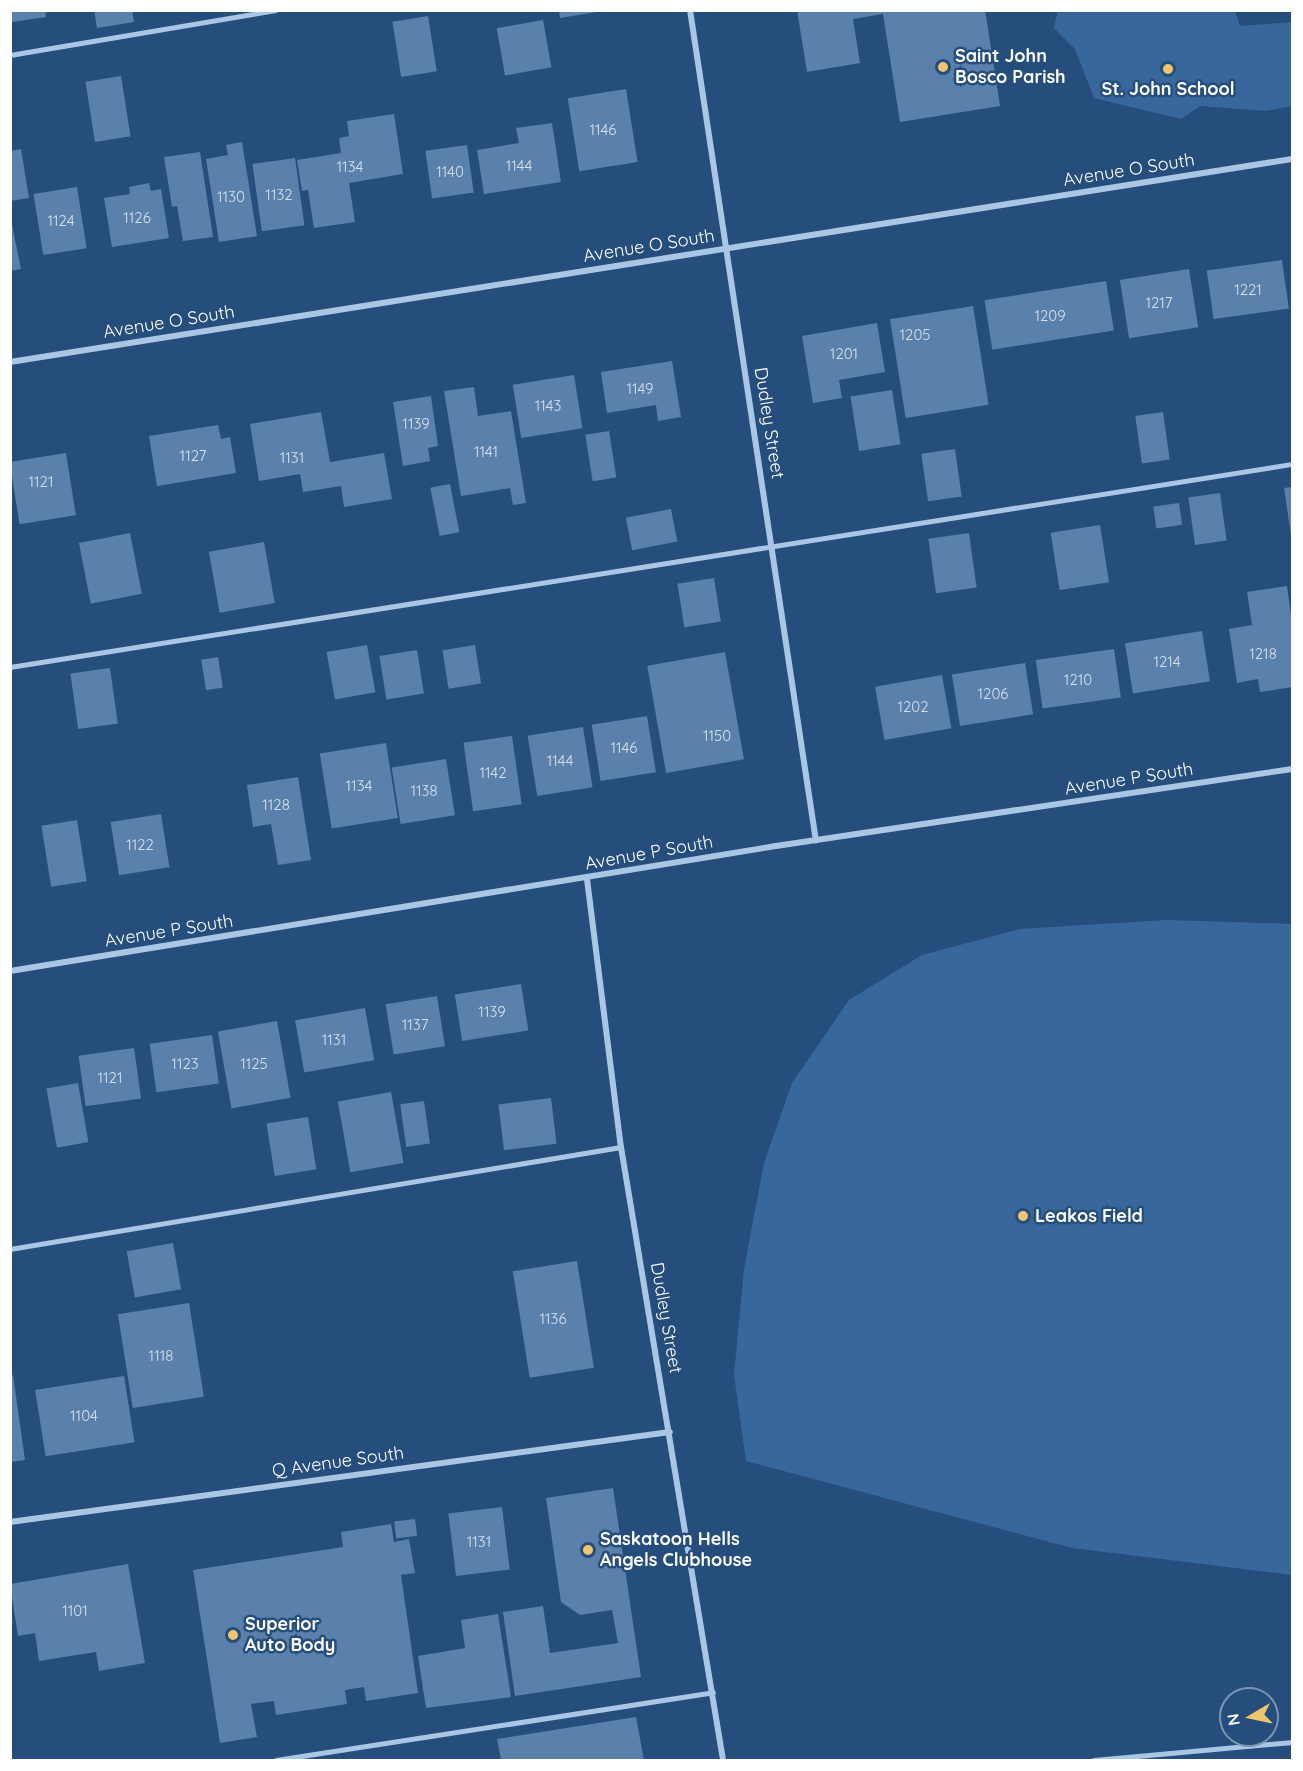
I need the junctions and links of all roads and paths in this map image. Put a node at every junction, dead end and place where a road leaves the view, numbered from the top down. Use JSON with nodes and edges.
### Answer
{"nodes":[{"id":1,"x":275,"y":10,"type":"edge"},
{"id":2,"x":690,"y":10,"type":"edge"},
{"id":3,"x":10,"y":55,"type":"edge"},
{"id":4,"x":1293,"y":159,"type":"edge"},
{"id":5,"x":727,"y":249,"type":"junction"},
{"id":6,"x":10,"y":362,"type":"edge"},
{"id":7,"x":1293,"y":465,"type":"edge"},
{"id":8,"x":773,"y":547,"type":"junction"},
{"id":9,"x":10,"y":667,"type":"edge"},
{"id":10,"x":1293,"y":769,"type":"edge"},
{"id":11,"x":816,"y":841,"type":"junction"},
{"id":12,"x":587,"y":879,"type":"junction"},
{"id":13,"x":10,"y":971,"type":"edge"},
{"id":14,"x":621,"y":1147,"type":"junction"},
{"id":15,"x":10,"y":1249,"type":"edge"},
{"id":16,"x":670,"y":1432,"type":"junction"},
{"id":17,"x":10,"y":1522,"type":"edge"},
{"id":18,"x":713,"y":1692,"type":"junction"},
{"id":19,"x":1293,"y":1742,"type":"edge"},
{"id":20,"x":276,"y":1761,"type":"edge"},
{"id":21,"x":723,"y":1761,"type":"edge"},
{"id":22,"x":1094,"y":1761,"type":"edge"}],
"edges":[{"from":1,"to":3,"type":"lane"},
{"from":2,"to":5,"type":"street","name":"Dudley Street"},
{"from":4,"to":5,"type":"street","name":"Avenue O South"},
{"from":5,"to":6,"type":"street","name":"Avenue O South"},
{"from":5,"to":8,"type":"street","name":"Dudley Street"},
{"from":7,"to":8,"type":"lane"},
{"from":8,"to":9,"type":"lane"},
{"from":8,"to":11,"type":"street","name":"Dudley Street"},
{"from":10,"to":11,"type":"street","name":"Avenue P South"},
{"from":11,"to":12,"type":"street","name":"Avenue P South"},
{"from":12,"to":13,"type":"street","name":"Avenue P South"},
{"from":12,"to":14,"type":"street","name":"Dudley Street"},
{"from":14,"to":15,"type":"lane"},
{"from":14,"to":16,"type":"street","name":"Dudley Street"},
{"from":16,"to":17,"type":"street","name":"Q Avenue South"},
{"from":16,"to":18,"type":"street","name":"Dudley Street"},
{"from":18,"to":20,"type":"lane"},
{"from":18,"to":21,"type":"street","name":"Dudley Street"},
{"from":19,"to":22,"type":"lane"}]}
